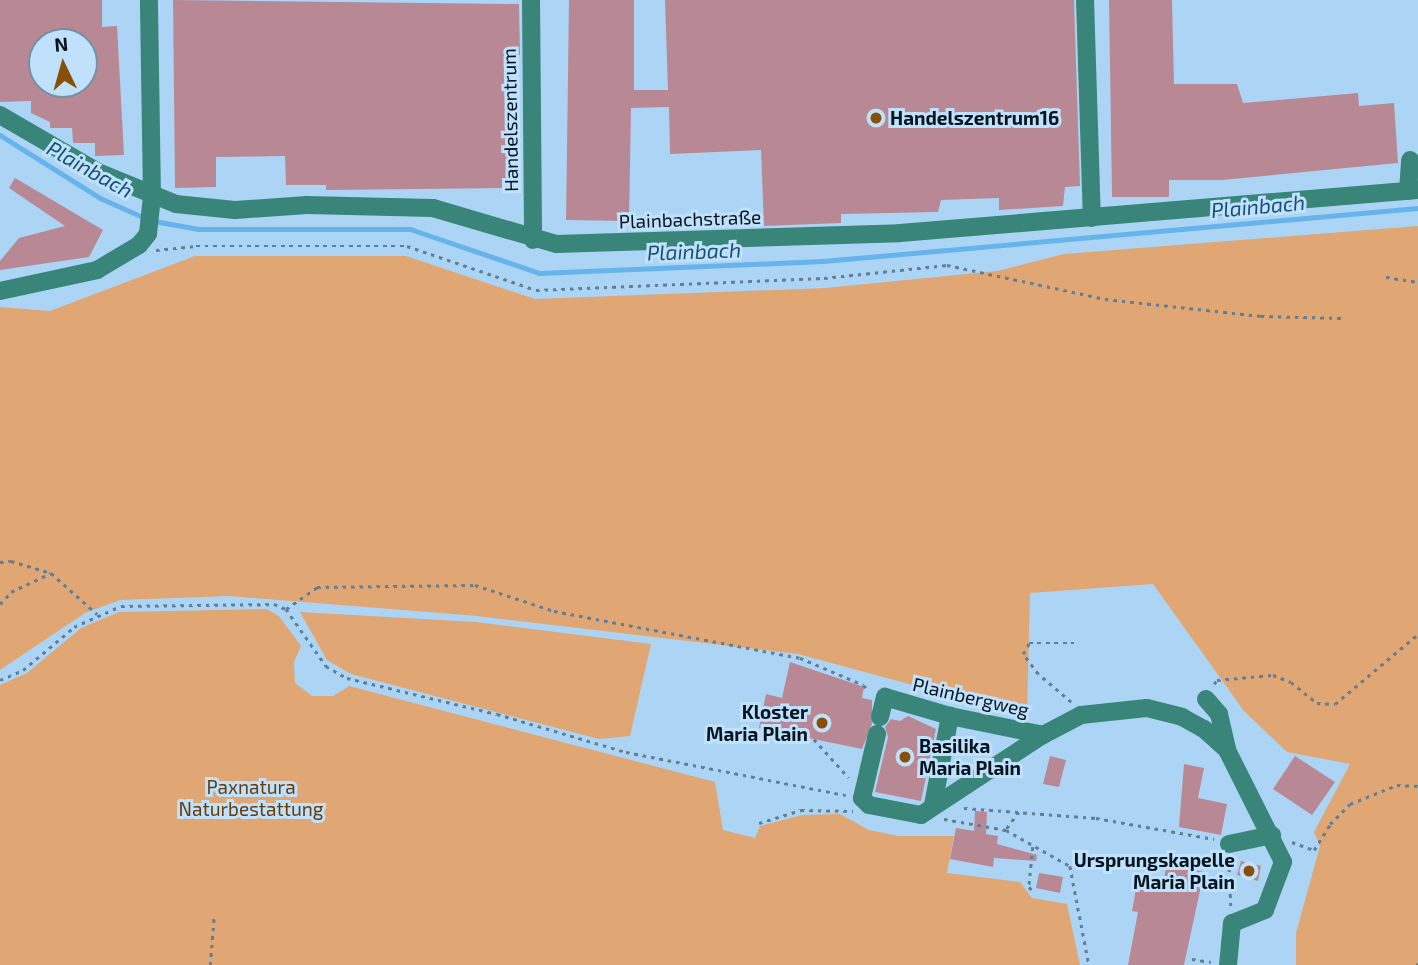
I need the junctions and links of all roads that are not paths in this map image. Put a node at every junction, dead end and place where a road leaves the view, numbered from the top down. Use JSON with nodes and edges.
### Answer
{"nodes":[{"id":1,"x":149,"y":0,"type":"edge"},
{"id":2,"x":531,"y":0,"type":"edge"},
{"id":3,"x":1085,"y":0,"type":"edge"},
{"id":4,"x":0,"y":115,"type":"edge"},
{"id":5,"x":1409,"y":160,"type":"dead end"},
{"id":6,"x":1413,"y":190,"type":"edge"},
{"id":7,"x":152,"y":202,"type":"junction"},
{"id":8,"x":1092,"y":218,"type":"junction"},
{"id":9,"x":533,"y":240,"type":"junction"},
{"id":10,"x":0,"y":291,"type":"edge"},
{"id":11,"x":1206,"y":699,"type":"road end"},
{"id":12,"x":950,"y":716,"type":"junction"},
{"id":13,"x":1043,"y":735,"type":"junction"},
{"id":14,"x":1227,"y":750,"type":"junction"},
{"id":15,"x":927,"y":810,"type":"junction"},
{"id":16,"x":1272,"y":835,"type":"junction"},
{"id":17,"x":1224,"y":842,"type":"road end"},
{"id":18,"x":1228,"y":965,"type":"edge"}],
"edges":[{"from":1,"to":7,"type":"street"},
{"from":2,"to":9,"type":"street","name":"Handelszentrum"},
{"from":3,"to":8,"type":"street"},
{"from":4,"to":7,"type":"street","name":"Plainbachstraße"},
{"from":5,"to":6,"type":"street","name":"Plainbachstraße"},
{"from":6,"to":8,"type":"street","name":"Plainbachstraße"},
{"from":7,"to":9,"type":"street","name":"Plainbachstraße"},
{"from":7,"to":10,"type":"street"},
{"from":8,"to":9,"type":"street","name":"Plainbachstraße"},
{"from":11,"to":14,"type":"street"},
{"from":12,"to":13,"type":"street","name":"Plainbergweg"},
{"from":12,"to":15,"type":"street"},
{"from":12,"to":15,"type":"street","name":"Plainbergweg"},
{"from":13,"to":14,"type":"street","name":"Plainbergweg"},
{"from":13,"to":15,"type":"street"},
{"from":14,"to":16,"type":"street","name":"Plainbergweg"},
{"from":16,"to":17,"type":"street"},
{"from":16,"to":18,"type":"street","name":"Plainbergweg"}]}
